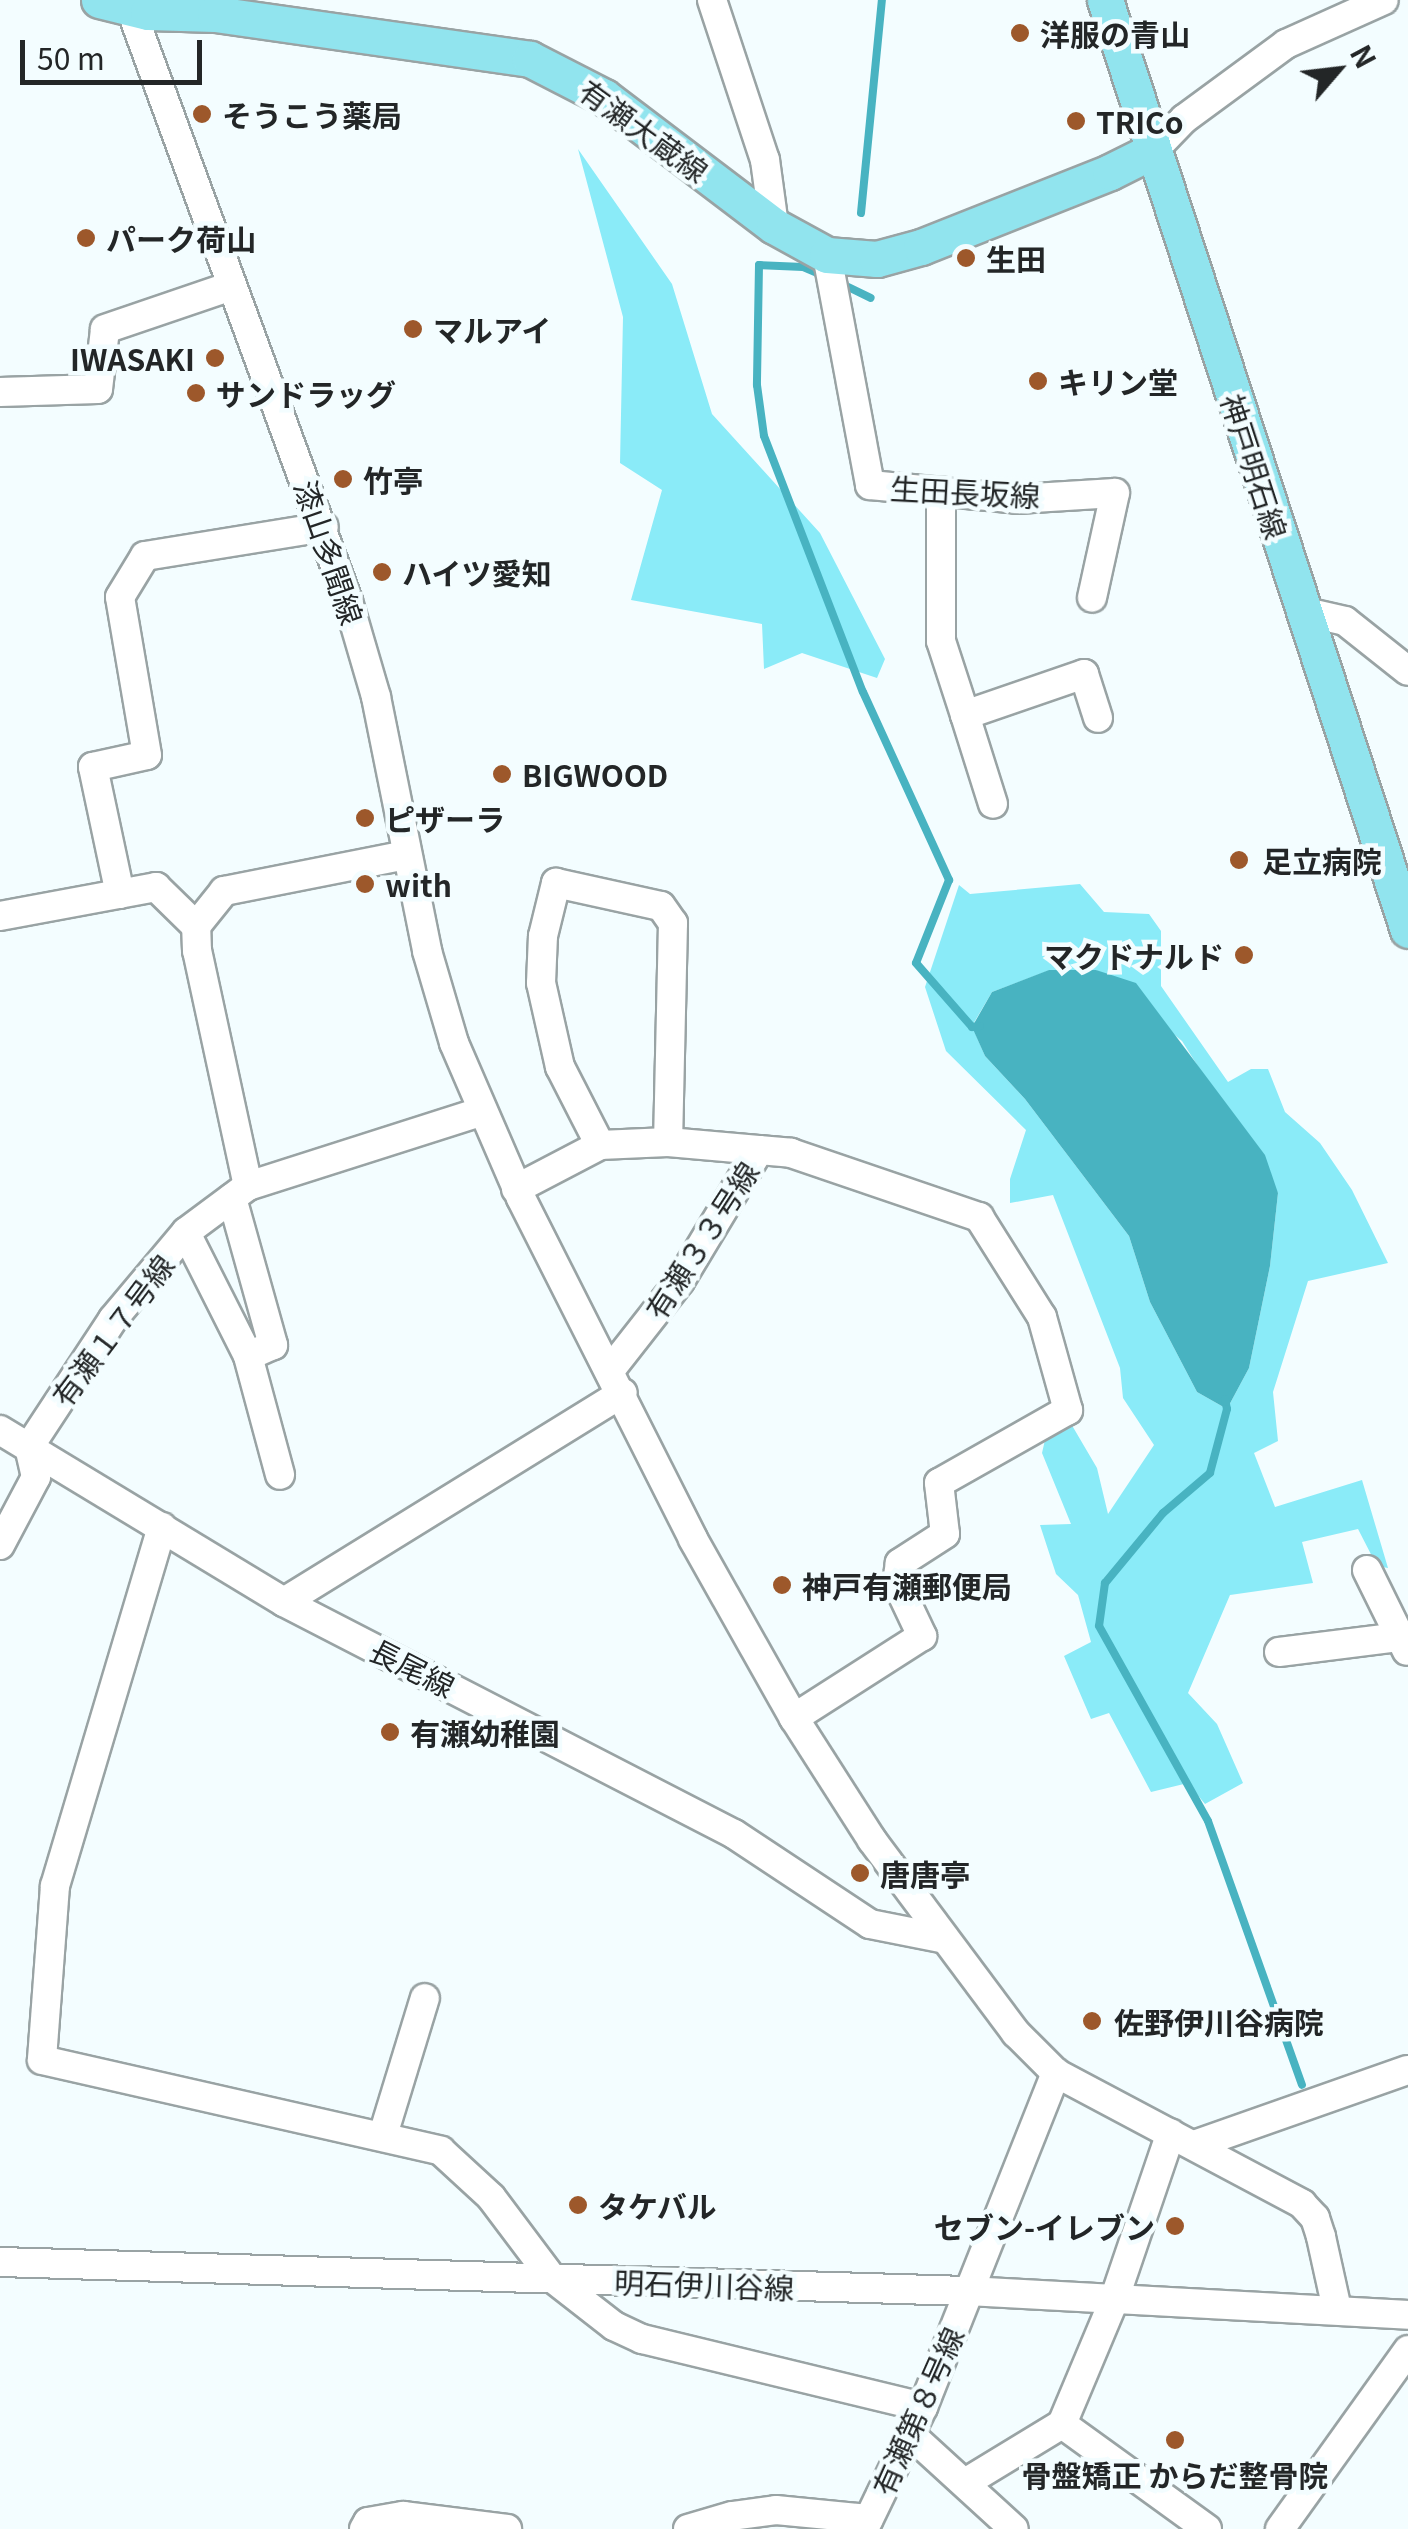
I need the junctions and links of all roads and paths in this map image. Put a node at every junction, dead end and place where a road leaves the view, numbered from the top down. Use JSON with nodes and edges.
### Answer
{"nodes":[{"id":1,"x":712,"y":0,"type":"edge"},
{"id":2,"x":1105,"y":0,"type":"edge"},
{"id":3,"x":1384,"y":0,"type":"edge"},
{"id":4,"x":115,"y":4,"type":"edge"},
{"id":5,"x":1154,"y":150,"type":"junction"},
{"id":6,"x":774,"y":226,"type":"junction"},
{"id":7,"x":827,"y":255,"type":"junction"},
{"id":8,"x":232,"y":286,"type":"junction"},
{"id":9,"x":0,"y":392,"type":"edge"},
{"id":10,"x":941,"y":492,"type":"junction"},
{"id":11,"x":324,"y":526,"type":"junction"},
{"id":12,"x":1092,"y":598,"type":"dead end"},
{"id":13,"x":1301,"y":611,"type":"junction"},
{"id":14,"x":1408,"y":671,"type":"edge"},
{"id":15,"x":965,"y":715,"type":"junction"},
{"id":16,"x":1098,"y":718,"type":"dead end"},
{"id":17,"x":993,"y":804,"type":"dead end"},
{"id":18,"x":406,"y":856,"type":"junction"},
{"id":19,"x":120,"y":894,"type":"junction"},
{"id":20,"x":0,"y":916,"type":"edge"},
{"id":21,"x":196,"y":926,"type":"junction"},
{"id":22,"x":1408,"y":930,"type":"edge"},
{"id":23,"x":480,"y":1112,"type":"junction"},
{"id":24,"x":668,"y":1142,"type":"junction"},
{"id":25,"x":600,"y":1145,"type":"junction"},
{"id":26,"x":759,"y":1150,"type":"junction"},
{"id":27,"x":516,"y":1189,"type":"junction"},
{"id":28,"x":240,"y":1192,"type":"junction"},
{"id":29,"x":186,"y":1233,"type":"junction"},
{"id":30,"x":248,"y":1356,"type":"junction"},
{"id":31,"x":617,"y":1381,"type":"junction"},
{"id":32,"x":0,"y":1430,"type":"edge"},
{"id":33,"x":28,"y":1447,"type":"junction"},
{"id":34,"x":280,"y":1475,"type":"dead end"},
{"id":35,"x":162,"y":1527,"type":"junction"},
{"id":36,"x":0,"y":1545,"type":"edge"},
{"id":37,"x":1367,"y":1570,"type":"dead end"},
{"id":38,"x":284,"y":1602,"type":"junction"},
{"id":39,"x":1404,"y":1645,"type":"edge"},
{"id":40,"x":1280,"y":1652,"type":"dead end"},
{"id":41,"x":794,"y":1718,"type":"junction"},
{"id":42,"x":941,"y":1938,"type":"junction"},
{"id":43,"x":425,"y":1998,"type":"dead end"},
{"id":44,"x":1408,"y":2070,"type":"edge"},
{"id":45,"x":1056,"y":2073,"type":"junction"},
{"id":46,"x":382,"y":2135,"type":"junction"},
{"id":47,"x":1184,"y":2139,"type":"junction"},
{"id":48,"x":0,"y":2262,"type":"edge"},
{"id":49,"x":551,"y":2277,"type":"junction"},
{"id":50,"x":968,"y":2291,"type":"junction"},
{"id":51,"x":1114,"y":2300,"type":"junction"},
{"id":52,"x":1337,"y":2308,"type":"junction"},
{"id":53,"x":1408,"y":2316,"type":"edge"},
{"id":54,"x":1408,"y":2350,"type":"edge"},
{"id":55,"x":923,"y":2407,"type":"junction"},
{"id":56,"x":1062,"y":2424,"type":"junction"},
{"id":57,"x":911,"y":2434,"type":"junction"},
{"id":58,"x":965,"y":2483,"type":"junction"},
{"id":59,"x":866,"y":2524,"type":"edge"},
{"id":60,"x":364,"y":2529,"type":"edge"},
{"id":61,"x":506,"y":2529,"type":"edge"},
{"id":62,"x":688,"y":2529,"type":"edge"},
{"id":63,"x":1014,"y":2529,"type":"edge"},
{"id":64,"x":1207,"y":2529,"type":"edge"},
{"id":65,"x":1280,"y":2529,"type":"edge"}],
"edges":[{"from":1,"to":6,"type":"street"},
{"from":2,"to":5,"type":"main road","name":"神戸明石線"},
{"from":3,"to":5,"type":"street"},
{"from":4,"to":6,"type":"main road","name":"有瀬大蔵線"},
{"from":4,"to":8,"type":"street","name":"漆山多聞線"},
{"from":5,"to":7,"type":"main road","name":"有瀬大蔵線"},
{"from":5,"to":13,"type":"main road","name":"神戸明石線"},
{"from":6,"to":7,"type":"main road","name":"有瀬大蔵線"},
{"from":7,"to":10,"type":"street","name":"生田長坂線"},
{"from":8,"to":9,"type":"street"},
{"from":8,"to":11,"type":"street","name":"漆山多聞線"},
{"from":10,"to":12,"type":"street","name":"生田長坂線"},
{"from":10,"to":15,"type":"street"},
{"from":11,"to":18,"type":"street","name":"漆山多聞線"},
{"from":11,"to":19,"type":"street"},
{"from":13,"to":14,"type":"street"},
{"from":13,"to":22,"type":"main road","name":"神戸明石線"},
{"from":15,"to":16,"type":"street"},
{"from":15,"to":17,"type":"street"},
{"from":18,"to":21,"type":"street"},
{"from":18,"to":23,"type":"street","name":"漆山多聞線"},
{"from":19,"to":20,"type":"street"},
{"from":19,"to":21,"type":"street"},
{"from":21,"to":28,"type":"street"},
{"from":23,"to":27,"type":"street","name":"漆山多聞線"},
{"from":23,"to":28,"type":"street","name":"有瀬１７号線"},
{"from":24,"to":25,"type":"street"},
{"from":24,"to":25,"type":"street"},
{"from":24,"to":26,"type":"street"},
{"from":25,"to":27,"type":"street"},
{"from":26,"to":31,"type":"street","name":"有瀬３３号線"},
{"from":26,"to":41,"type":"street","name":"有瀬３３号線"},
{"from":27,"to":31,"type":"street","name":"漆山多聞線"},
{"from":28,"to":29,"type":"street","name":"有瀬１７号線"},
{"from":28,"to":30,"type":"street"},
{"from":29,"to":30,"type":"street"},
{"from":29,"to":33,"type":"street","name":"有瀬１７号線"},
{"from":30,"to":34,"type":"street"},
{"from":31,"to":38,"type":"street"},
{"from":31,"to":41,"type":"street","name":"漆山多聞線"},
{"from":32,"to":33,"type":"street","name":"長尾線"},
{"from":33,"to":35,"type":"street","name":"長尾線"},
{"from":33,"to":36,"type":"street"},
{"from":35,"to":38,"type":"street","name":"長尾線"},
{"from":35,"to":46,"type":"street"},
{"from":37,"to":39,"type":"street"},
{"from":38,"to":42,"type":"street","name":"長尾線"},
{"from":39,"to":40,"type":"street"},
{"from":41,"to":42,"type":"street","name":"漆山多聞線"},
{"from":42,"to":45,"type":"street","name":"漆山多聞線"},
{"from":43,"to":46,"type":"street"},
{"from":44,"to":47,"type":"street"},
{"from":45,"to":47,"type":"street","name":"漆山多聞線"},
{"from":45,"to":50,"type":"street","name":"有瀬第８号線"},
{"from":46,"to":49,"type":"street"},
{"from":47,"to":51,"type":"street"},
{"from":47,"to":52,"type":"street","name":"漆山多聞線"},
{"from":48,"to":49,"type":"street","name":"明石伊川谷線"},
{"from":49,"to":50,"type":"street","name":"明石伊川谷線"},
{"from":49,"to":55,"type":"street"},
{"from":50,"to":51,"type":"street","name":"明石伊川谷線"},
{"from":50,"to":55,"type":"street","name":"有瀬第８号線"},
{"from":51,"to":52,"type":"street","name":"明石伊川谷線"},
{"from":51,"to":56,"type":"street"},
{"from":52,"to":53,"type":"street","name":"明石伊川谷線"},
{"from":54,"to":65,"type":"street"},
{"from":55,"to":57,"type":"street","name":"有瀬第８号線"},
{"from":56,"to":58,"type":"street"},
{"from":56,"to":64,"type":"street"},
{"from":57,"to":58,"type":"street"},
{"from":57,"to":59,"type":"street","name":"有瀬第８号線"},
{"from":58,"to":63,"type":"street"},
{"from":59,"to":62,"type":"street"},
{"from":60,"to":61,"type":"street"}]}
